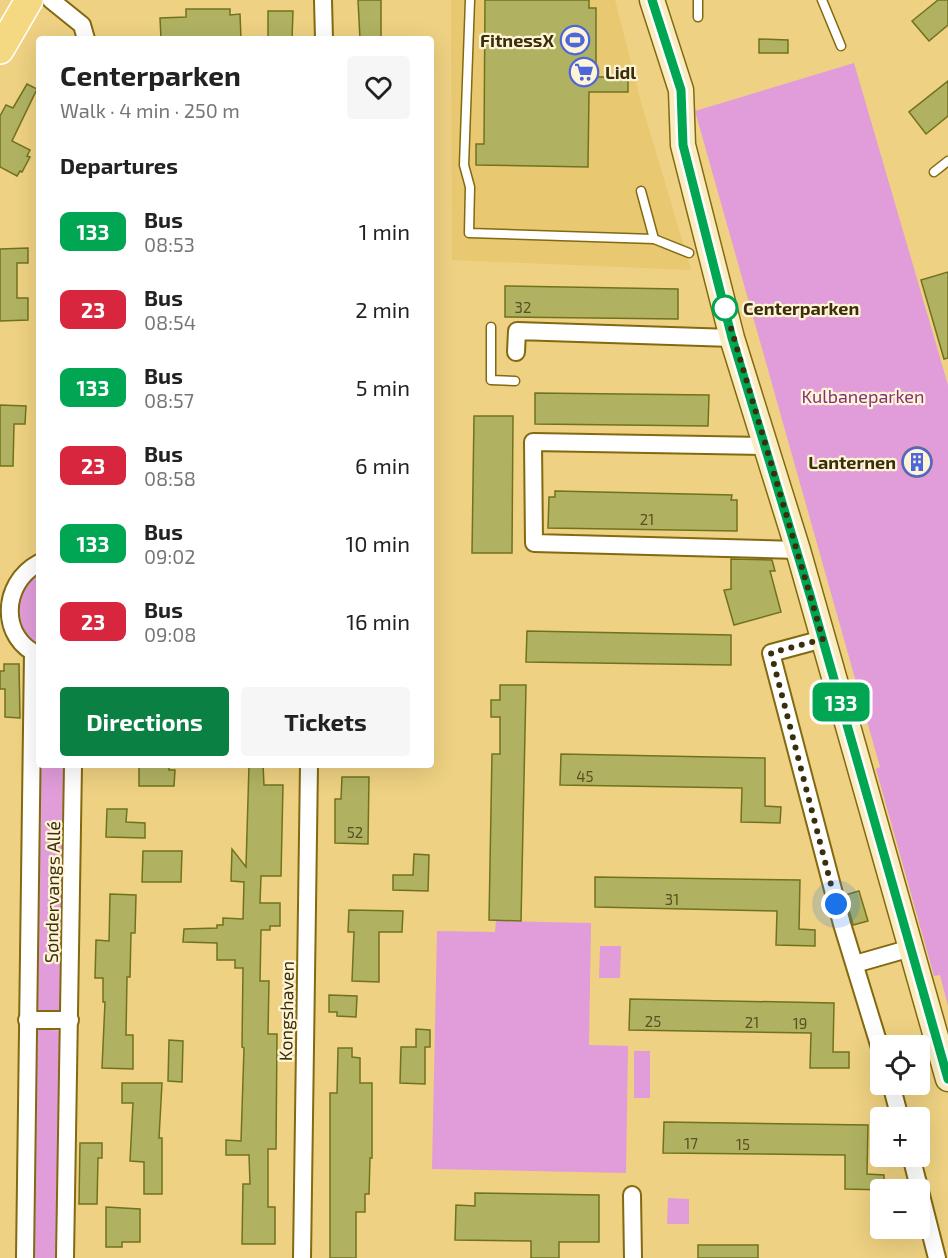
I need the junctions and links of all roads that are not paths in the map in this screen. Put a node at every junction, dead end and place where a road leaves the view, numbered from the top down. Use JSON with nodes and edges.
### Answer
{"nodes":[{"id":1,"x":29,"y":0,"type":"edge"},
{"id":2,"x":51,"y":0,"type":"edge"},
{"id":3,"x":323,"y":0,"type":"edge"},
{"id":4,"x":470,"y":0,"type":"edge"},
{"id":5,"x":652,"y":0,"type":"edge"},
{"id":6,"x":698,"y":0,"type":"edge"},
{"id":7,"x":822,"y":0,"type":"edge"},
{"id":8,"x":698,"y":17,"type":"dead end"},
{"id":9,"x":80,"y":34,"type":"edge"},
{"id":10,"x":324,"y":36,"type":"edge"},
{"id":11,"x":841,"y":46,"type":"dead end"},
{"id":12,"x":0,"y":50,"type":"edge"},
{"id":13,"x":948,"y":161,"type":"edge"},
{"id":14,"x":934,"y":172,"type":"dead end"},
{"id":15,"x":641,"y":191,"type":"dead end"},
{"id":16,"x":654,"y":239,"type":"junction"},
{"id":17,"x":688,"y":253,"type":"dead end"},
{"id":18,"x":491,"y":327,"type":"dead end"},
{"id":19,"x":732,"y":338,"type":"junction"},
{"id":20,"x":516,"y":352,"type":"dead end"},
{"id":21,"x":515,"y":381,"type":"dead end"},
{"id":22,"x":764,"y":446,"type":"junction"},
{"id":23,"x":798,"y":550,"type":"junction"},
{"id":24,"x":36,"y":565,"type":"edge"},
{"id":25,"x":823,"y":639,"type":"junction"},
{"id":26,"x":36,"y":654,"type":"edge"},
{"id":27,"x":74,"y":768,"type":"edge"},
{"id":28,"x":309,"y":768,"type":"edge"},
{"id":29,"x":911,"y":948,"type":"junction"},
{"id":30,"x":855,"y":964,"type":"junction"},
{"id":31,"x":27,"y":1020,"type":"junction"},
{"id":32,"x":70,"y":1020,"type":"junction"},
{"id":33,"x":876,"y":1035,"type":"edge"},
{"id":34,"x":948,"y":1079,"type":"edge"},
{"id":35,"x":914,"y":1167,"type":"edge"},
{"id":36,"x":632,"y":1195,"type":"dead end"},
{"id":37,"x":25,"y":1258,"type":"edge"},
{"id":38,"x":65,"y":1258,"type":"edge"},
{"id":39,"x":302,"y":1258,"type":"edge"},
{"id":40,"x":633,"y":1258,"type":"edge"},
{"id":41,"x":937,"y":1258,"type":"edge"}],
"edges":[{"from":1,"to":12,"type":"main road"},
{"from":2,"to":9,"type":"street"},
{"from":3,"to":10,"type":"street"},
{"from":4,"to":16,"type":"lane"},
{"from":5,"to":19,"type":"street"},
{"from":6,"to":8,"type":"lane"},
{"from":7,"to":11,"type":"lane"},
{"from":13,"to":14,"type":"lane"},
{"from":15,"to":16,"type":"lane"},
{"from":16,"to":17,"type":"lane"},
{"from":18,"to":21,"type":"lane"},
{"from":19,"to":20,"type":"street"},
{"from":19,"to":22,"type":"street"},
{"from":22,"to":23,"type":"street"},
{"from":22,"to":23,"type":"street"},
{"from":23,"to":25,"type":"street"},
{"from":24,"to":26,"type":"street"},
{"from":25,"to":29,"type":"street"},
{"from":25,"to":30,"type":"street"},
{"from":26,"to":31,"type":"street","name":"Søndervangs Allé"},
{"from":27,"to":32,"type":"street","name":"Søndervangs Allé"},
{"from":28,"to":39,"type":"street","name":"Kongshaven"},
{"from":29,"to":30,"type":"street"},
{"from":29,"to":34,"type":"street"},
{"from":30,"to":33,"type":"street"},
{"from":31,"to":32,"type":"street"},
{"from":31,"to":37,"type":"street","name":"Søndervangs Allé"},
{"from":32,"to":38,"type":"street","name":"Søndervangs Allé"},
{"from":35,"to":41,"type":"street"},
{"from":36,"to":40,"type":"street"}]}
